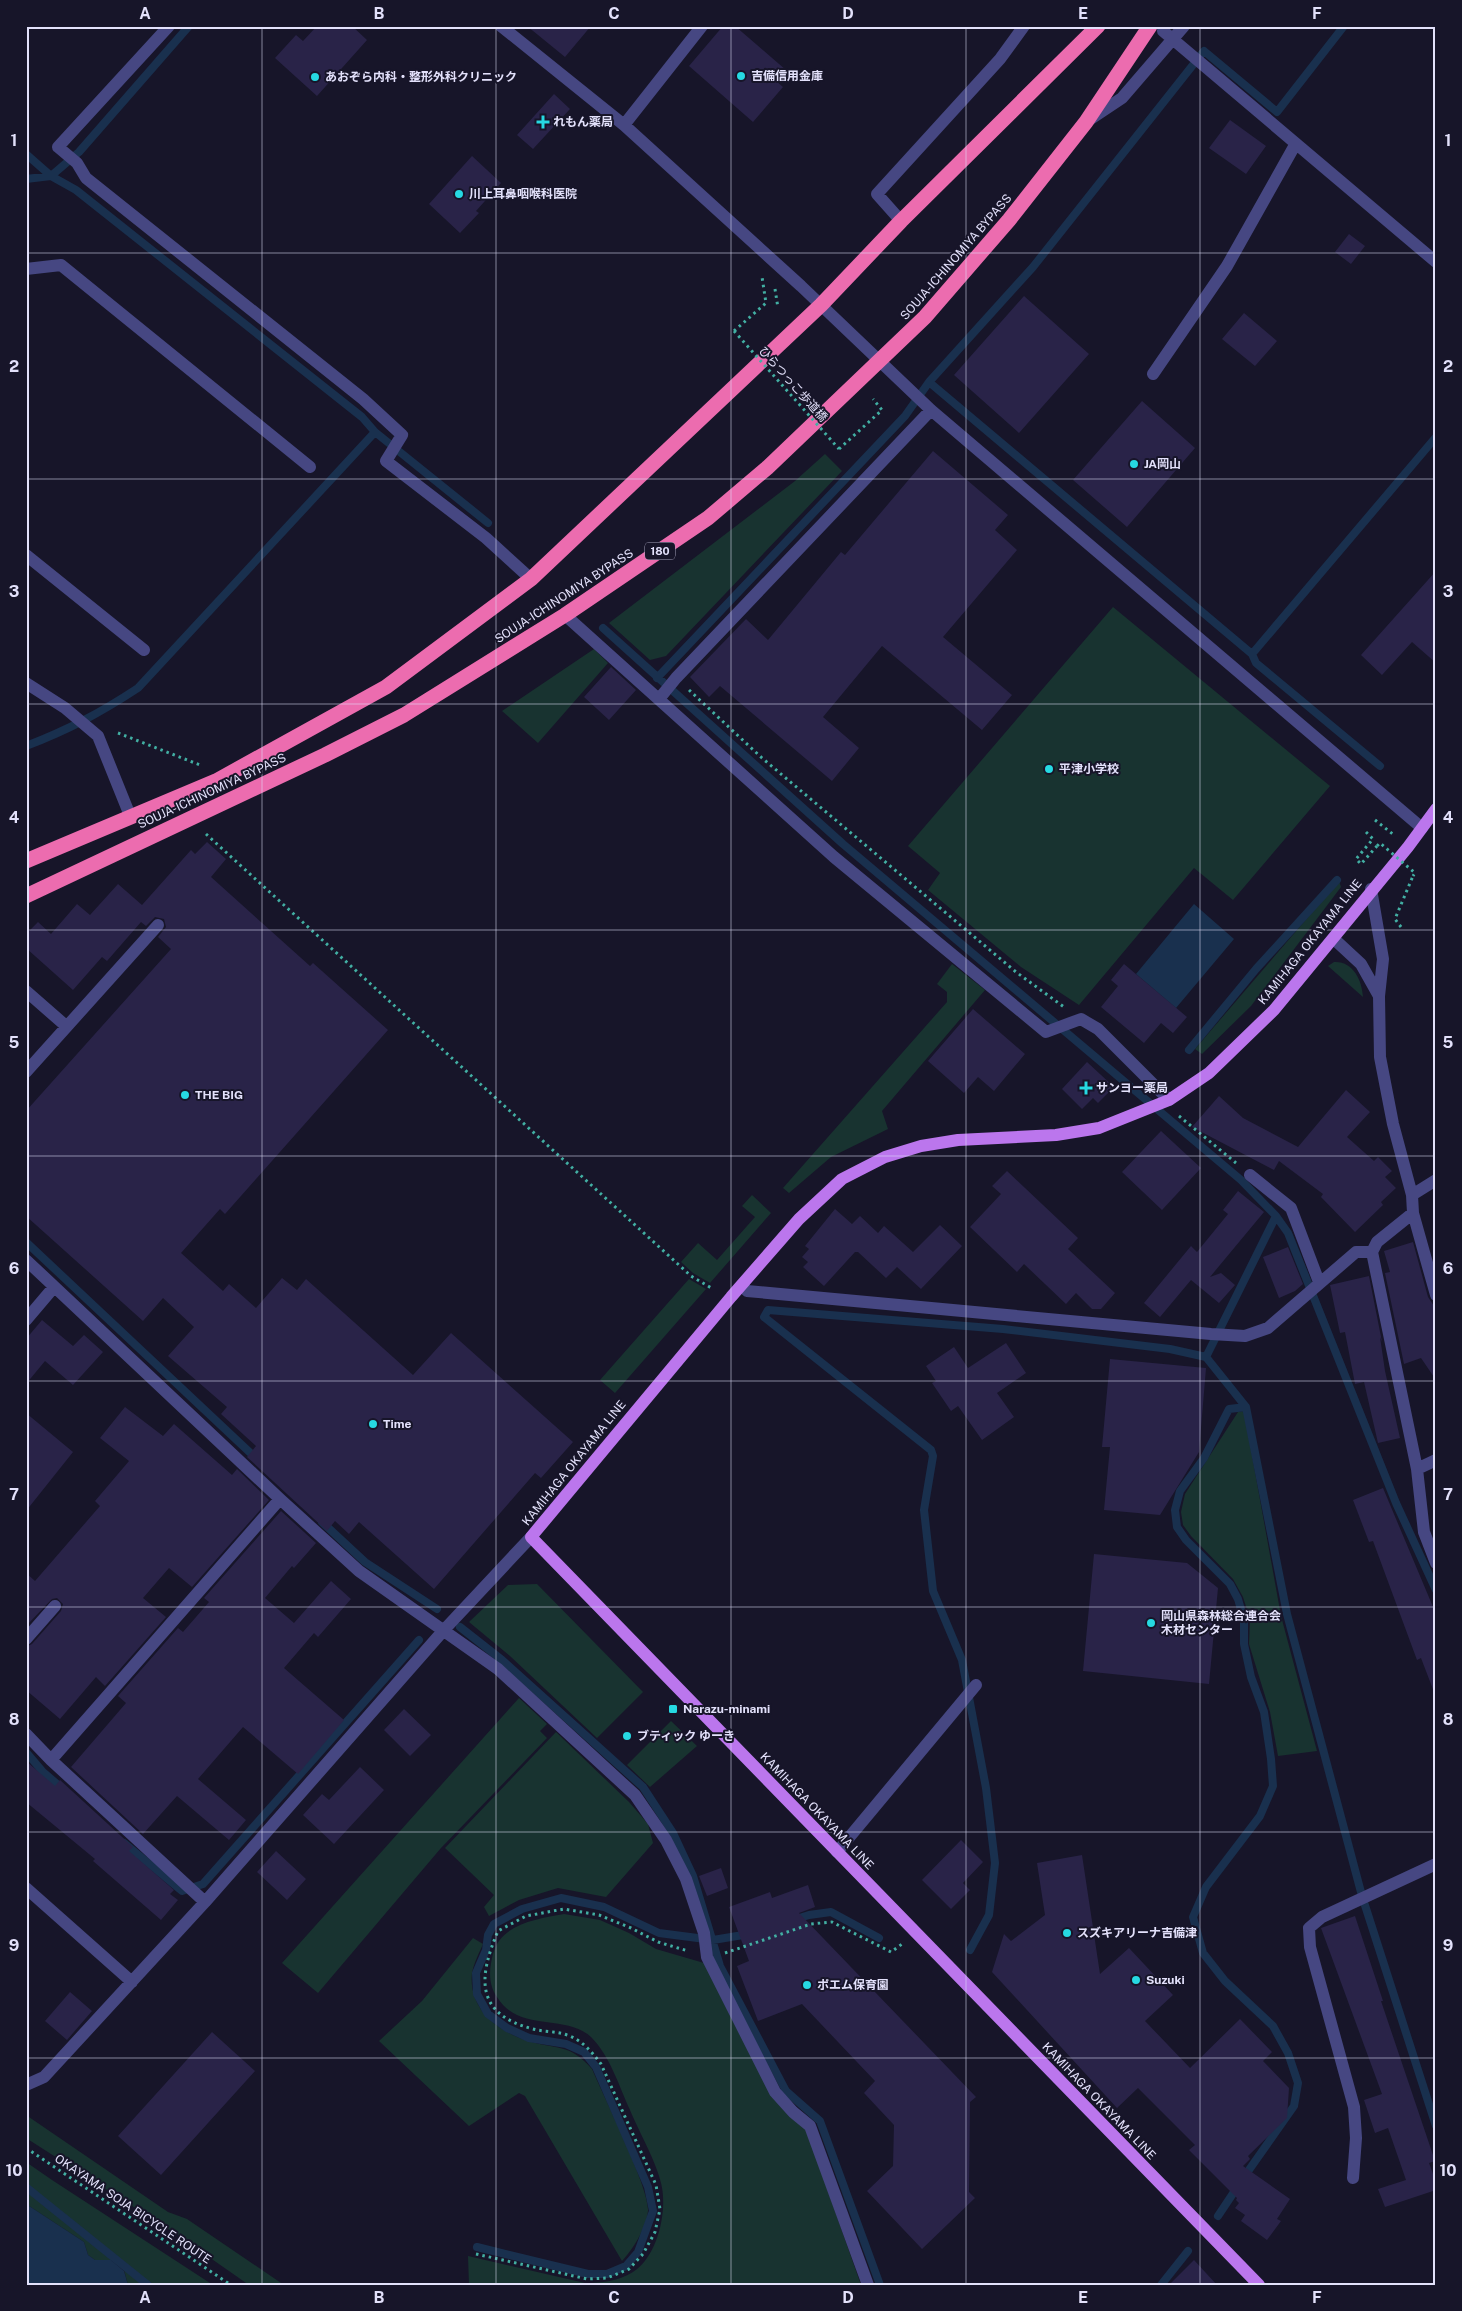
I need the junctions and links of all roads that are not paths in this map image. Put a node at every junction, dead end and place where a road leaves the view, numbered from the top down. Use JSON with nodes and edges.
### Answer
{"nodes":[{"id":1,"x":169,"y":26,"type":"edge"},
{"id":2,"x":501,"y":26,"type":"edge"},
{"id":3,"x":702,"y":26,"type":"edge"},
{"id":4,"x":1024,"y":26,"type":"edge"},
{"id":5,"x":1098,"y":26,"type":"edge"},
{"id":6,"x":1184,"y":26,"type":"edge"},
{"id":7,"x":1156,"y":29,"type":"edge"},
{"id":8,"x":1173,"y":40,"type":"junction"},
{"id":9,"x":1086,"y":122,"type":"junction"},
{"id":10,"x":624,"y":125,"type":"junction"},
{"id":11,"x":1295,"y":145,"type":"junction"},
{"id":12,"x":901,"y":221,"type":"junction"},
{"id":13,"x":1436,"y":262,"type":"edge"},
{"id":14,"x":26,"y":269,"type":"edge"},
{"id":15,"x":821,"y":305,"type":"junction"},
{"id":16,"x":878,"y":360,"type":"junction"},
{"id":17,"x":1153,"y":374,"type":"dead end"},
{"id":18,"x":929,"y":408,"type":"junction"},
{"id":19,"x":310,"y":467,"type":"dead end"},
{"id":20,"x":26,"y":555,"type":"edge"},
{"id":21,"x":531,"y":579,"type":"junction"},
{"id":22,"x":565,"y":615,"type":"junction"},
{"id":23,"x":144,"y":650,"type":"dead end"},
{"id":24,"x":26,"y":682,"type":"edge"},
{"id":25,"x":662,"y":696,"type":"junction"},
{"id":26,"x":1436,"y":809,"type":"edge"},
{"id":27,"x":131,"y":818,"type":"junction"},
{"id":28,"x":1422,"y":828,"type":"junction"},
{"id":29,"x":26,"y":861,"type":"edge"},
{"id":30,"x":1371,"y":889,"type":"junction"},
{"id":31,"x":26,"y":896,"type":"edge"},
{"id":32,"x":158,"y":925,"type":"dead end"},
{"id":33,"x":1334,"y":939,"type":"junction"},
{"id":34,"x":26,"y":991,"type":"edge"},
{"id":35,"x":1379,"y":996,"type":"junction"},
{"id":36,"x":66,"y":1026,"type":"junction"},
{"id":37,"x":26,"y":1072,"type":"edge"},
{"id":38,"x":1166,"y":1101,"type":"junction"},
{"id":39,"x":1250,"y":1175,"type":"road end"},
{"id":40,"x":1436,"y":1180,"type":"edge"},
{"id":41,"x":1412,"y":1195,"type":"junction"},
{"id":42,"x":1413,"y":1213,"type":"junction"},
{"id":43,"x":1372,"y":1252,"type":"junction"},
{"id":44,"x":26,"y":1260,"type":"edge"},
{"id":45,"x":742,"y":1285,"type":"junction"},
{"id":46,"x":54,"y":1287,"type":"junction"},
{"id":47,"x":1313,"y":1287,"type":"junction"},
{"id":48,"x":1436,"y":1295,"type":"edge"},
{"id":49,"x":26,"y":1320,"type":"edge"},
{"id":50,"x":1436,"y":1460,"type":"edge"},
{"id":51,"x":1417,"y":1469,"type":"junction"},
{"id":52,"x":280,"y":1499,"type":"junction"},
{"id":53,"x":531,"y":1537,"type":"junction"},
{"id":54,"x":1436,"y":1563,"type":"edge"},
{"id":55,"x":55,"y":1606,"type":"dead end"},
{"id":56,"x":443,"y":1631,"type":"junction"},
{"id":57,"x":26,"y":1639,"type":"edge"},
{"id":58,"x":976,"y":1685,"type":"dead end"},
{"id":59,"x":26,"y":1734,"type":"edge"},
{"id":60,"x":51,"y":1760,"type":"junction"},
{"id":61,"x":837,"y":1852,"type":"junction"},
{"id":62,"x":1436,"y":1864,"type":"edge"},
{"id":63,"x":26,"y":1888,"type":"edge"},
{"id":64,"x":201,"y":1899,"type":"junction"},
{"id":65,"x":132,"y":1982,"type":"junction"},
{"id":66,"x":26,"y":2085,"type":"edge"},
{"id":67,"x":1353,"y":2178,"type":"dead end"},
{"id":68,"x":868,"y":2285,"type":"edge"},
{"id":69,"x":1259,"y":2285,"type":"edge"}],
"edges":[{"from":1,"to":21,"type":"street"},
{"from":2,"to":10,"type":"street"},
{"from":3,"to":10,"type":"street"},
{"from":4,"to":12,"type":"street"},
{"from":5,"to":12,"type":"highway","name":"SOUJA-ICHINOMIYA BYPASS"},
{"from":6,"to":8,"type":"street"},
{"from":7,"to":8,"type":"street"},
{"from":7,"to":9,"type":"highway","name":"SOUJA-ICHINOMIYA BYPASS","number":"180"},
{"from":8,"to":9,"type":"street"},
{"from":8,"to":11,"type":"street"},
{"from":9,"to":16,"type":"highway","name":"SOUJA-ICHINOMIYA BYPASS","number":"180"},
{"from":10,"to":15,"type":"street"},
{"from":11,"to":13,"type":"street"},
{"from":11,"to":17,"type":"street"},
{"from":12,"to":15,"type":"highway","name":"SOUJA-ICHINOMIYA BYPASS"},
{"from":14,"to":19,"type":"street"},
{"from":15,"to":16,"type":"street"},
{"from":15,"to":21,"type":"highway","name":"SOUJA-ICHINOMIYA BYPASS"},
{"from":16,"to":18,"type":"street"},
{"from":16,"to":22,"type":"highway","name":"SOUJA-ICHINOMIYA BYPASS","number":"180"},
{"from":18,"to":25,"type":"street"},
{"from":18,"to":28,"type":"street"},
{"from":20,"to":23,"type":"street"},
{"from":21,"to":27,"type":"highway","name":"SOUJA-ICHINOMIYA BYPASS"},
{"from":22,"to":25,"type":"street"},
{"from":22,"to":31,"type":"highway","name":"SOUJA-ICHINOMIYA BYPASS","number":"180"},
{"from":24,"to":27,"type":"street"},
{"from":25,"to":38,"type":"street"},
{"from":26,"to":28,"type":"main road","name":"KAMIHAGA OKAYAMA LINE"},
{"from":27,"to":29,"type":"highway","name":"SOUJA-ICHINOMIYA BYPASS"},
{"from":28,"to":30,"type":"main road","name":"KAMIHAGA OKAYAMA LINE"},
{"from":30,"to":33,"type":"main road","name":"KAMIHAGA OKAYAMA LINE"},
{"from":30,"to":35,"type":"street"},
{"from":32,"to":36,"type":"street"},
{"from":33,"to":35,"type":"street"},
{"from":33,"to":38,"type":"main road","name":"KAMIHAGA OKAYAMA LINE"},
{"from":34,"to":36,"type":"street"},
{"from":35,"to":41,"type":"street"},
{"from":36,"to":37,"type":"street"},
{"from":38,"to":45,"type":"main road","name":"KAMIHAGA OKAYAMA LINE"},
{"from":39,"to":47,"type":"street"},
{"from":40,"to":41,"type":"street"},
{"from":41,"to":42,"type":"street"},
{"from":42,"to":43,"type":"street"},
{"from":42,"to":48,"type":"street"},
{"from":43,"to":47,"type":"street"},
{"from":43,"to":51,"type":"street"},
{"from":44,"to":46,"type":"street"},
{"from":45,"to":47,"type":"street"},
{"from":45,"to":53,"type":"main road","name":"KAMIHAGA OKAYAMA LINE"},
{"from":46,"to":49,"type":"street"},
{"from":46,"to":52,"type":"street"},
{"from":50,"to":51,"type":"street"},
{"from":51,"to":54,"type":"street"},
{"from":52,"to":56,"type":"street"},
{"from":52,"to":60,"type":"street"},
{"from":53,"to":56,"type":"street"},
{"from":53,"to":61,"type":"main road","name":"KAMIHAGA OKAYAMA LINE"},
{"from":55,"to":57,"type":"street"},
{"from":56,"to":64,"type":"street"},
{"from":56,"to":68,"type":"street"},
{"from":58,"to":61,"type":"street"},
{"from":59,"to":60,"type":"street"},
{"from":60,"to":64,"type":"street"},
{"from":61,"to":69,"type":"main road","name":"KAMIHAGA OKAYAMA LINE"},
{"from":62,"to":67,"type":"street"},
{"from":63,"to":65,"type":"street"},
{"from":64,"to":65,"type":"street"},
{"from":65,"to":66,"type":"street"}]}
